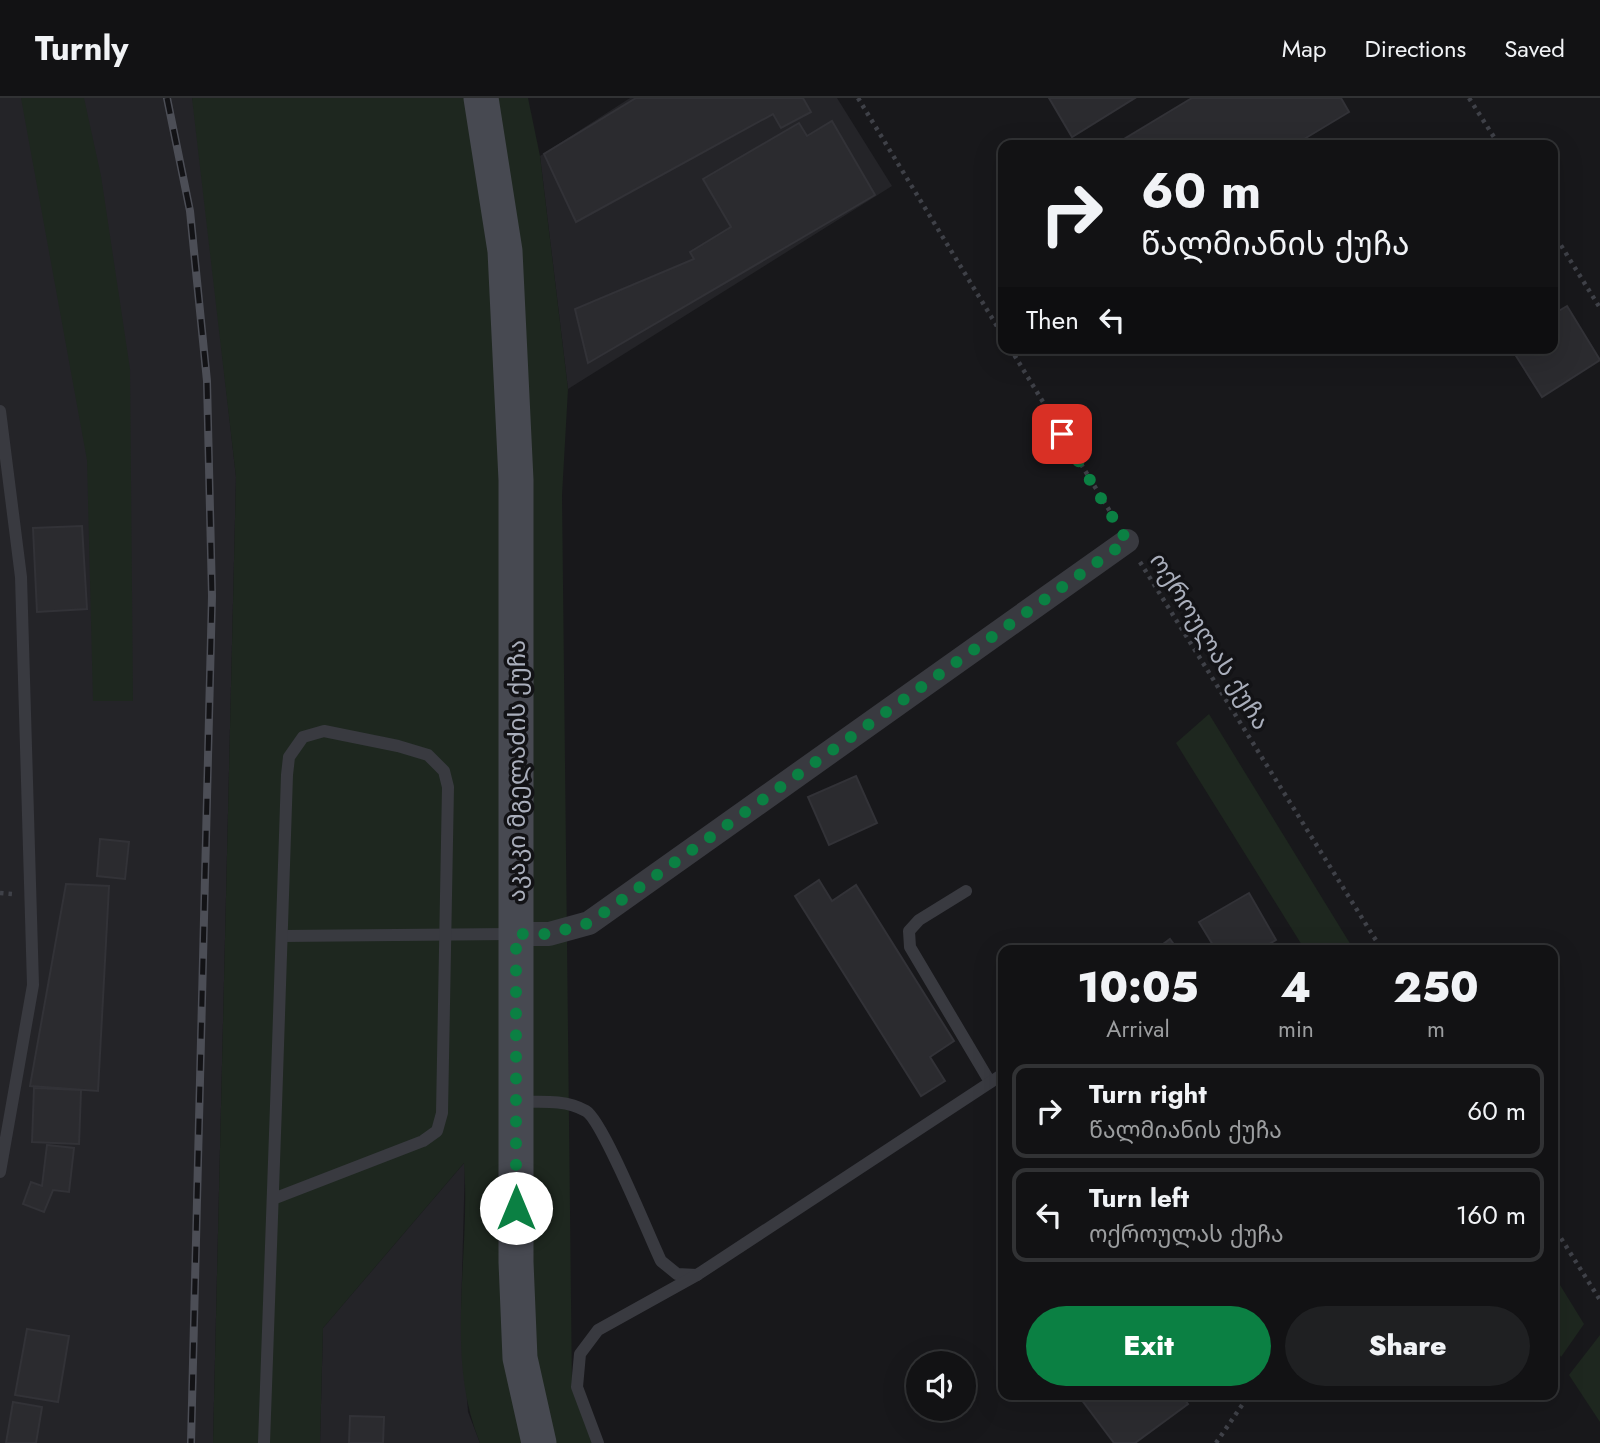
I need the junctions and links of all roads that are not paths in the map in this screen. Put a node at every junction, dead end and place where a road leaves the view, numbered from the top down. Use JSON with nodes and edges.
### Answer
{"nodes":[{"id":1,"x":481,"y":98,"type":"edge"},
{"id":2,"x":0,"y":411,"type":"edge"},
{"id":3,"x":1127,"y":541,"type":"road end"},
{"id":4,"x":966,"y":891,"type":"dead end"},
{"id":5,"x":516,"y":934,"type":"junction"},
{"id":6,"x":282,"y":936,"type":"junction"},
{"id":7,"x":445,"y":936,"type":"junction"},
{"id":8,"x":998,"y":1077,"type":"edge"},
{"id":9,"x":990,"y":1083,"type":"junction"},
{"id":10,"x":516,"y":1102,"type":"junction"},
{"id":11,"x":0,"y":1172,"type":"edge"},
{"id":12,"x":273,"y":1199,"type":"junction"},
{"id":13,"x":698,"y":1275,"type":"junction"},
{"id":14,"x":264,"y":1443,"type":"edge"},
{"id":15,"x":539,"y":1443,"type":"edge"},
{"id":16,"x":598,"y":1443,"type":"edge"}],
"edges":[{"from":1,"to":5,"type":"street","name":"აკაკი მგელაძის ქუჩა"},
{"from":2,"to":11,"type":"lane"},
{"from":3,"to":5,"type":"street"},
{"from":4,"to":9,"type":"lane"},
{"from":5,"to":7,"type":"lane"},
{"from":5,"to":10,"type":"street","name":"აკაკი მგელაძის ქუჩა"},
{"from":6,"to":7,"type":"lane"},
{"from":6,"to":7,"type":"lane"},
{"from":6,"to":12,"type":"lane"},
{"from":7,"to":12,"type":"lane"},
{"from":8,"to":9,"type":"lane"},
{"from":9,"to":13,"type":"lane"},
{"from":10,"to":13,"type":"lane"},
{"from":10,"to":15,"type":"street","name":"აკაკი მგელაძის ქუჩა"},
{"from":12,"to":14,"type":"lane"},
{"from":13,"to":16,"type":"lane"}]}
